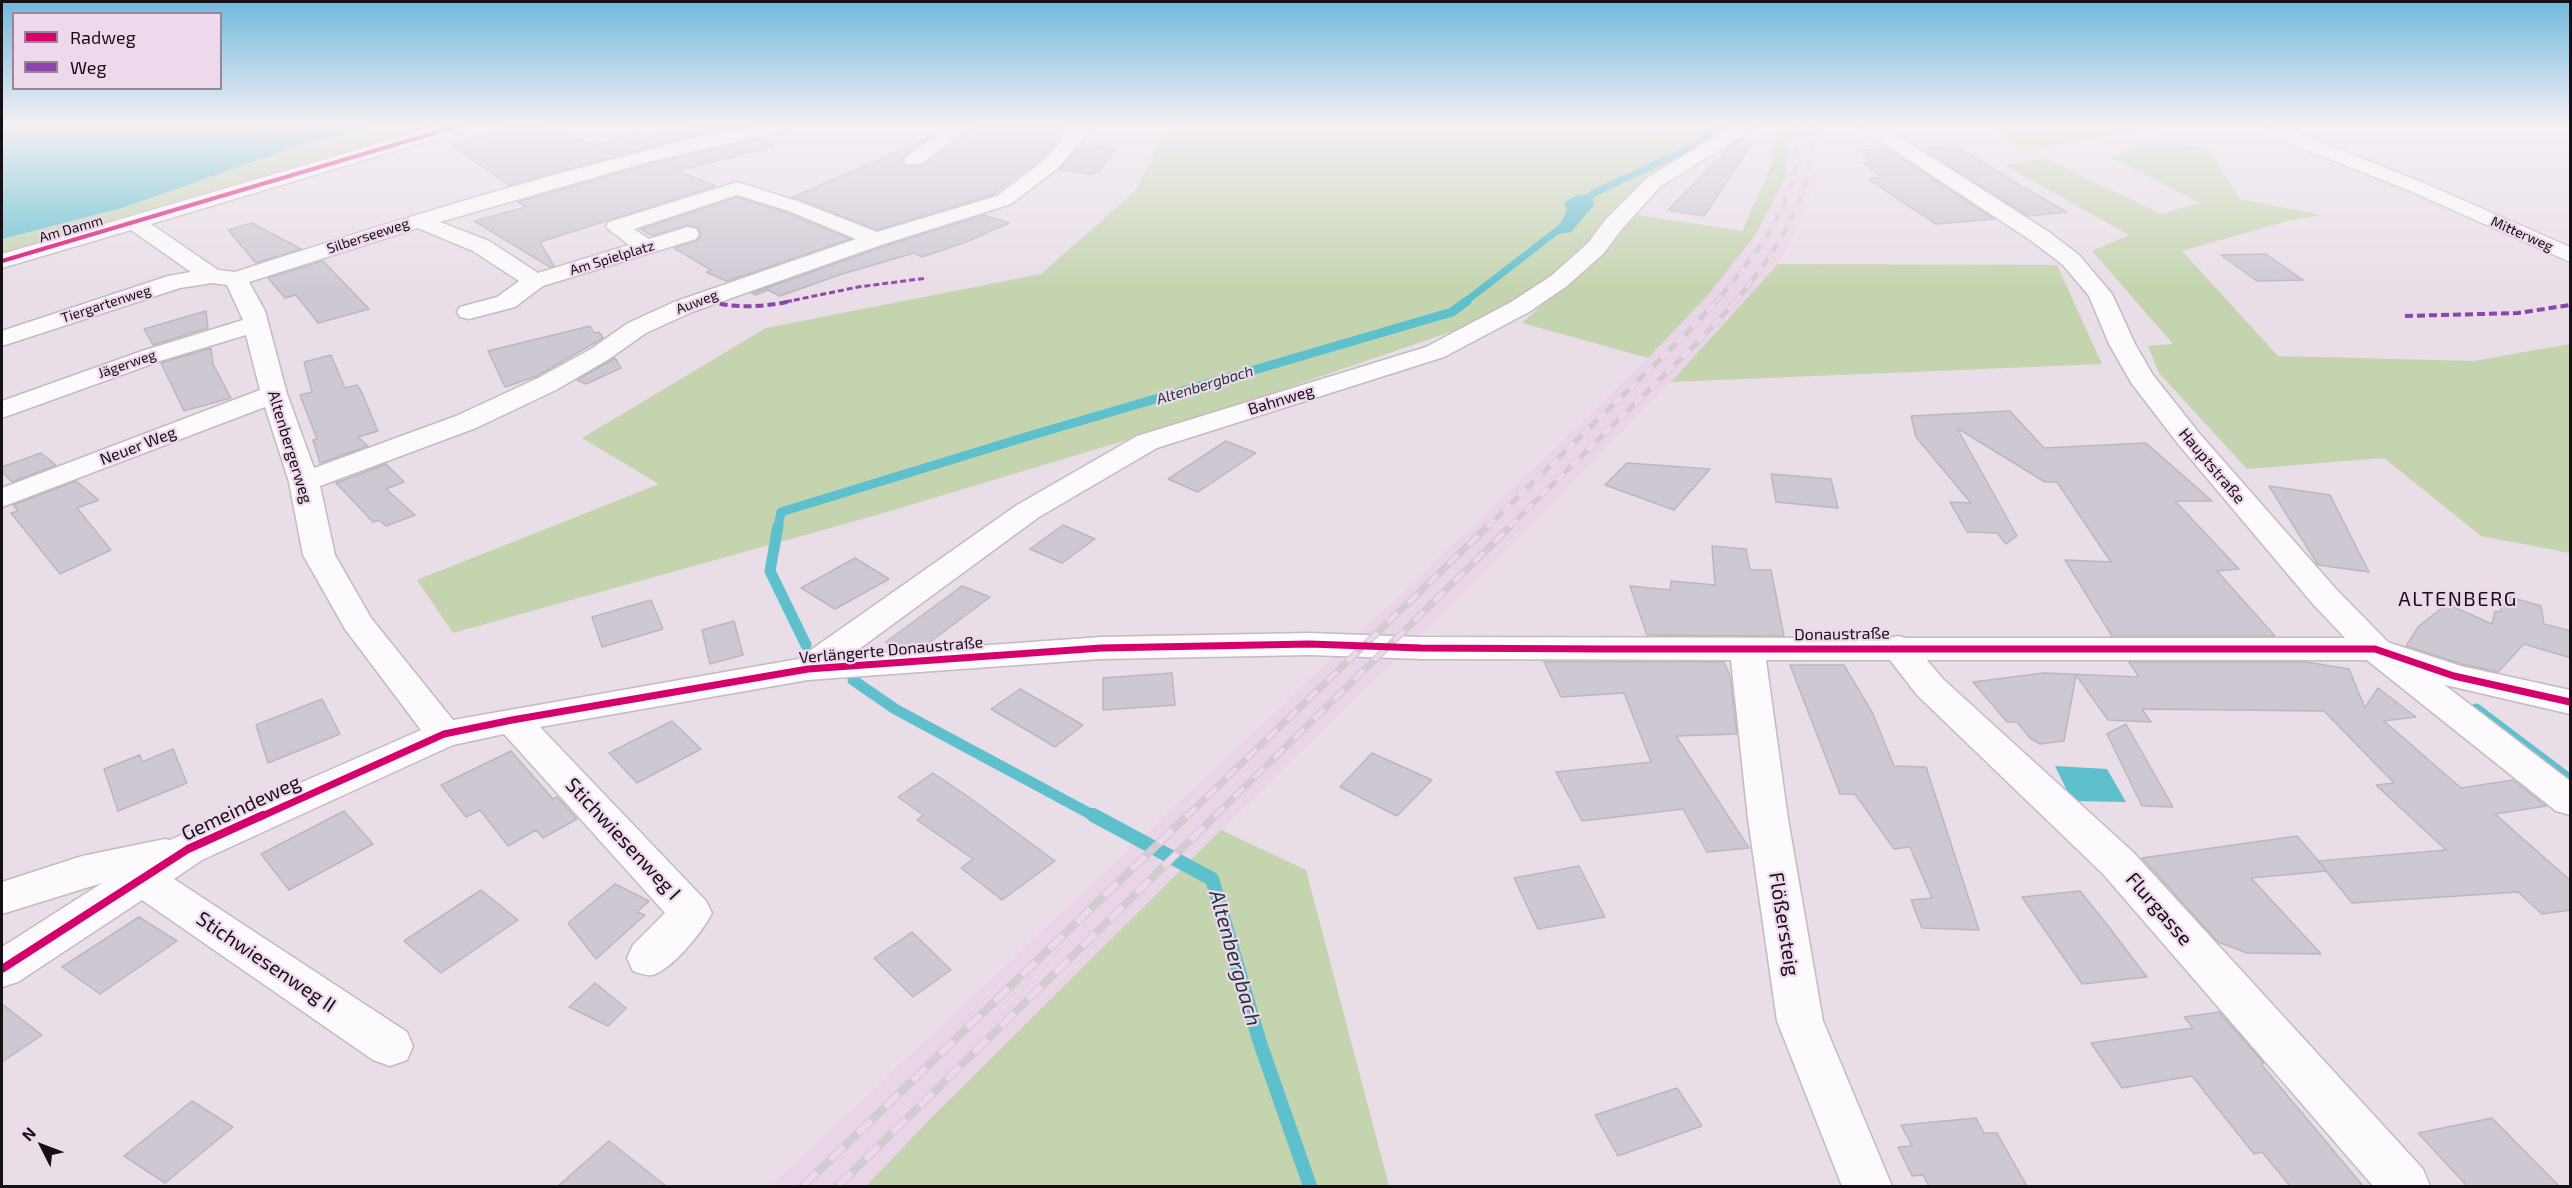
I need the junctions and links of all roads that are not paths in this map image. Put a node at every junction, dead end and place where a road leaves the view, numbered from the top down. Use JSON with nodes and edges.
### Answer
{"nodes":[{"id":1,"x":273,"y":181,"type":"edge"},
{"id":2,"x":554,"y":181,"type":"edge"},
{"id":3,"x":1030,"y":181,"type":"edge"},
{"id":4,"x":1655,"y":181,"type":"edge"},
{"id":5,"x":1955,"y":181,"type":"edge"},
{"id":6,"x":2402,"y":181,"type":"edge"},
{"id":7,"x":417,"y":220,"type":"junction"},
{"id":8,"x":135,"y":223,"type":"junction"},
{"id":9,"x":688,"y":234,"type":"dead end"},
{"id":10,"x":876,"y":239,"type":"junction"},
{"id":11,"x":647,"y":247,"type":"junction"},
{"id":12,"x":2571,"y":255,"type":"edge"},
{"id":13,"x":2,"y":261,"type":"edge"},
{"id":14,"x":224,"y":277,"type":"junction"},
{"id":15,"x":535,"y":281,"type":"junction"},
{"id":16,"x":469,"y":312,"type":"dead end"},
{"id":17,"x":255,"y":324,"type":"junction"},
{"id":18,"x":2,"y":339,"type":"edge"},
{"id":19,"x":274,"y":394,"type":"junction"},
{"id":20,"x":2,"y":410,"type":"edge"},
{"id":21,"x":304,"y":482,"type":"junction"},
{"id":22,"x":2,"y":498,"type":"edge"},
{"id":23,"x":1310,"y":644,"type":"joint"},
{"id":24,"x":1898,"y":647,"type":"junction"},
{"id":25,"x":1748,"y":649,"type":"junction"},
{"id":26,"x":2376,"y":649,"type":"junction"},
{"id":27,"x":808,"y":669,"type":"junction"},
{"id":28,"x":2571,"y":702,"type":"edge"},
{"id":29,"x":512,"y":720,"type":"junction"},
{"id":30,"x":444,"y":734,"type":"junction"},
{"id":31,"x":2571,"y":801,"type":"edge"},
{"id":32,"x":188,"y":849,"type":"junction"},
{"id":33,"x":141,"y":878,"type":"junction"},
{"id":34,"x":2,"y":898,"type":"edge"},
{"id":35,"x":649,"y":958,"type":"dead end"},
{"id":36,"x":2,"y":969,"type":"edge"},
{"id":37,"x":390,"y":1046,"type":"dead end"},
{"id":38,"x":1867,"y":1186,"type":"edge"},
{"id":39,"x":2405,"y":1186,"type":"edge"}],
"edges":[{"from":1,"to":8,"type":"street","name":"Am Damm"},
{"from":2,"to":7,"type":"street","name":"Silberseeweg"},
{"from":3,"to":10,"type":"street","name":"Auweg"},
{"from":4,"to":27,"type":"street","name":"Bahnweg"},
{"from":5,"to":26,"type":"street","name":"Hauptstraße"},
{"from":6,"to":12,"type":"street","name":"Mitterweg"},
{"from":7,"to":14,"type":"street","name":"Silberseeweg"},
{"from":7,"to":15,"type":"street"},
{"from":8,"to":13,"type":"street","name":"Am Damm"},
{"from":8,"to":14,"type":"street","name":"Altenbergerweg"},
{"from":9,"to":11,"type":"street","name":"Am Spielplatz"},
{"from":10,"to":11,"type":"street"},
{"from":10,"to":21,"type":"street","name":"Auweg"},
{"from":11,"to":15,"type":"street","name":"Am Spielplatz"},
{"from":14,"to":17,"type":"street","name":"Altenbergerweg"},
{"from":14,"to":18,"type":"street","name":"Tiergartenweg"},
{"from":15,"to":16,"type":"street","name":"Am Spielplatz"},
{"from":17,"to":19,"type":"street","name":"Altenbergerweg"},
{"from":17,"to":20,"type":"street","name":"Jägerweg"},
{"from":19,"to":21,"type":"street","name":"Altenbergerweg"},
{"from":19,"to":22,"type":"street","name":"Neuer Weg"},
{"from":21,"to":30,"type":"street","name":"Altenbergerweg"},
{"from":23,"to":25,"type":"street","name":"Donaustraße"},
{"from":23,"to":27,"type":"street","name":"Verlängerte Donaustraße"},
{"from":24,"to":25,"type":"street","name":"Donaustraße"},
{"from":24,"to":26,"type":"street","name":"Donaustraße"},
{"from":24,"to":39,"type":"street","name":"Flurgasse"},
{"from":25,"to":38,"type":"street","name":"Flößersteig"},
{"from":26,"to":28,"type":"street"},
{"from":26,"to":31,"type":"street","name":"Hauptstraße"},
{"from":27,"to":29,"type":"street","name":"Verlängerte Donaustraße"},
{"from":29,"to":30,"type":"street","name":"Verlängerte Donaustraße"},
{"from":29,"to":35,"type":"street","name":"Stichwiesenweg I"},
{"from":30,"to":32,"type":"street","name":"Gemeindeweg"},
{"from":32,"to":33,"type":"street","name":"Gemeindeweg"},
{"from":32,"to":34,"type":"street"},
{"from":33,"to":36,"type":"street","name":"Gemeindeweg"},
{"from":33,"to":37,"type":"street","name":"Stichwiesenweg II"}]}
